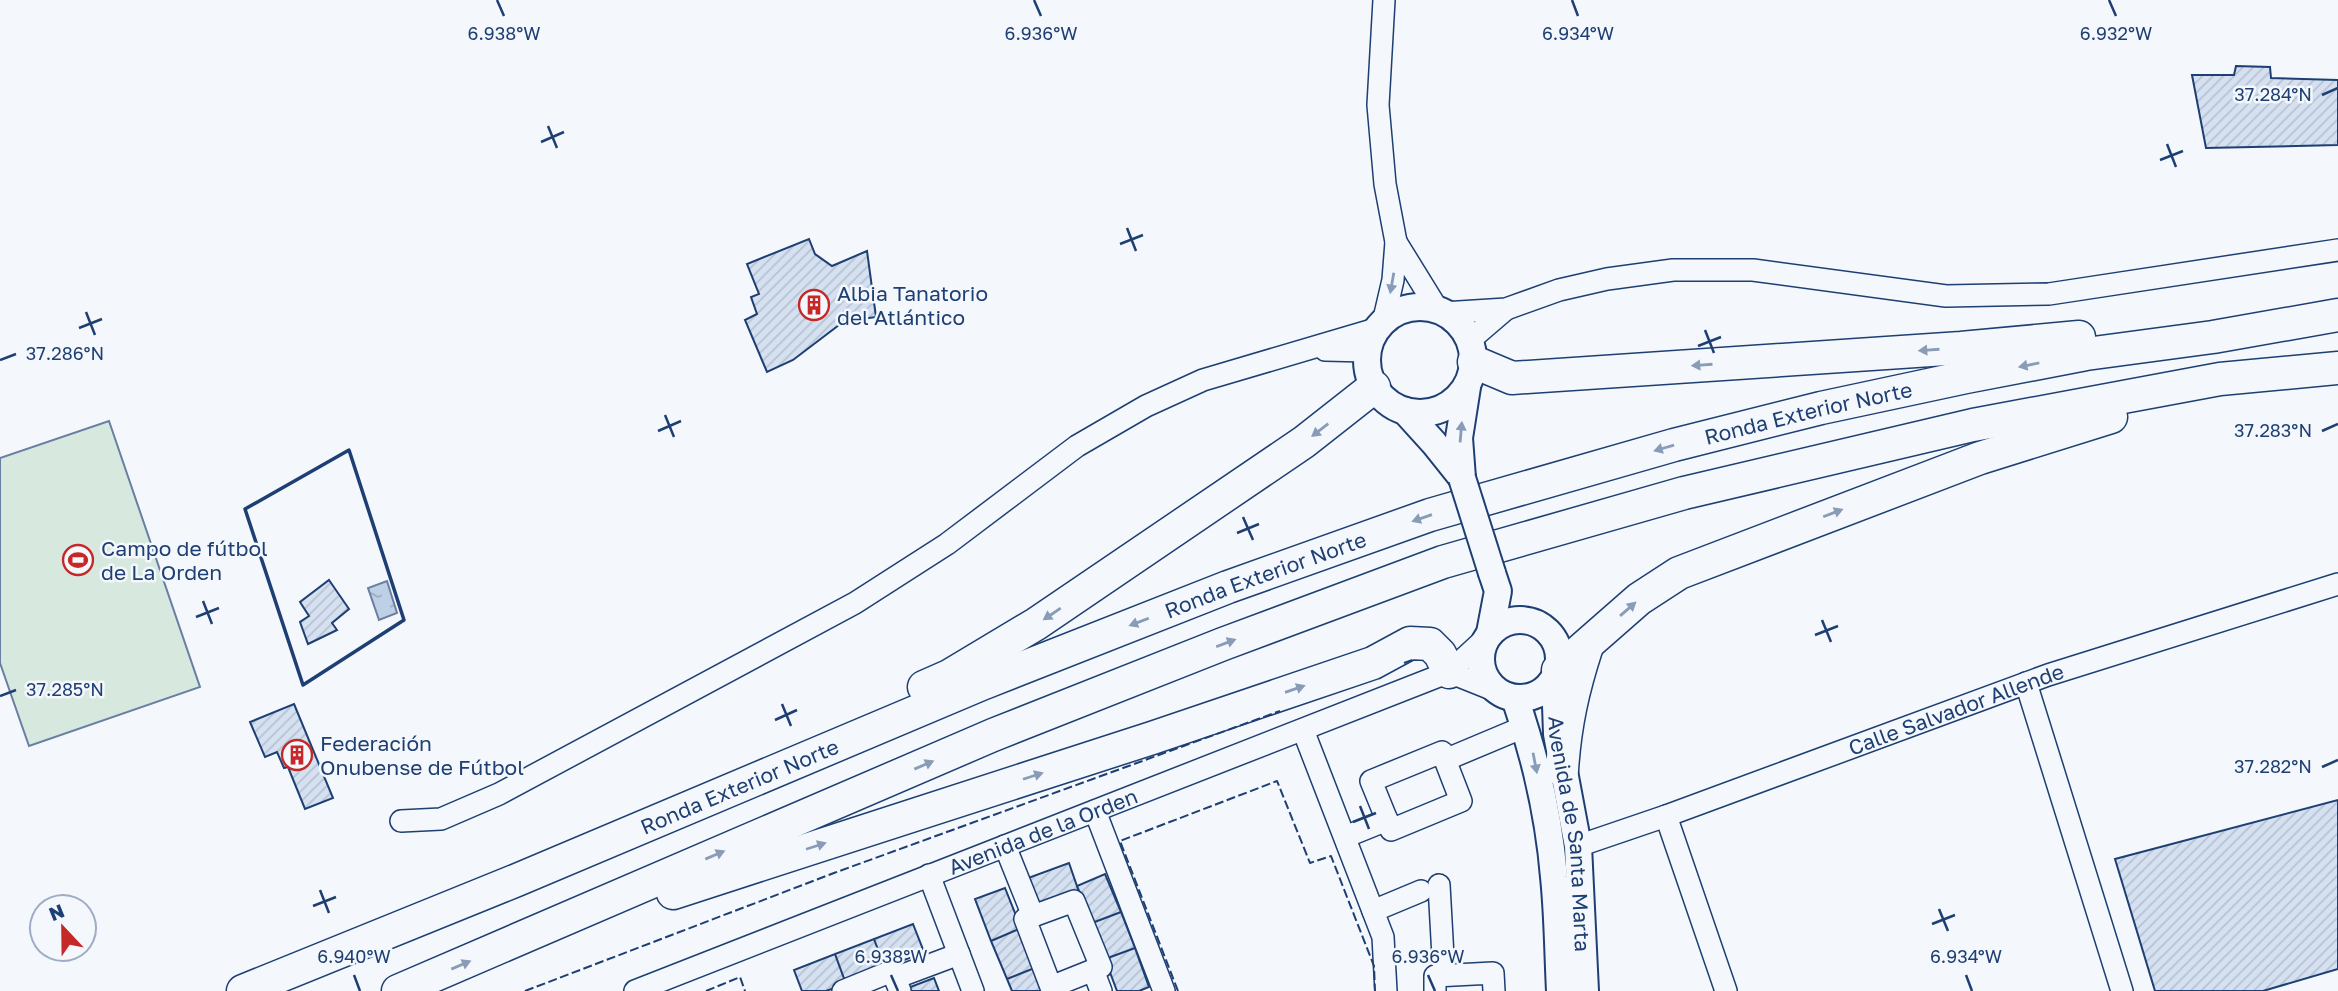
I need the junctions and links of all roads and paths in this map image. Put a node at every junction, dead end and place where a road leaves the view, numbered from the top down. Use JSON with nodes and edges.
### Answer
{"nodes":[{"id":1,"x":1384,"y":0,"type":"edge"},
{"id":2,"x":1396,"y":242,"type":"junction"},
{"id":3,"x":2338,"y":250,"type":"edge"},
{"id":4,"x":1506,"y":309,"type":"junction"},
{"id":5,"x":1441,"y":312,"type":"junction"},
{"id":6,"x":2338,"y":314,"type":"edge"},
{"id":7,"x":1381,"y":325,"type":"junction"},
{"id":8,"x":1305,"y":350,"type":"junction"},
{"id":9,"x":1367,"y":351,"type":"junction"},
{"id":10,"x":1470,"y":363,"type":"junction"},
{"id":11,"x":2338,"y":369,"type":"edge"},
{"id":12,"x":1374,"y":387,"type":"junction"},
{"id":13,"x":1405,"y":411,"type":"junction"},
{"id":14,"x":1462,"y":478,"type":"junction"},
{"id":15,"x":1495,"y":582,"type":"junction"},
{"id":16,"x":2338,"y":584,"type":"edge"},
{"id":17,"x":1525,"y":619,"type":"junction"},
{"id":18,"x":1488,"y":635,"type":"junction"},
{"id":19,"x":1588,"y":644,"type":"junction"},
{"id":20,"x":1449,"y":672,"type":"junction"},
{"id":21,"x":1556,"y":674,"type":"junction"},
{"id":22,"x":2026,"y":683,"type":"junction"},
{"id":23,"x":1507,"y":695,"type":"junction"},
{"id":24,"x":1526,"y":726,"type":"junction"},
{"id":25,"x":1303,"y":730,"type":"junction"},
{"id":26,"x":1445,"y":760,"type":"junction"},
{"id":27,"x":1562,"y":770,"type":"junction"},
{"id":28,"x":1095,"y":811,"type":"junction"},
{"id":29,"x":674,"y":813,"type":"junction"},
{"id":30,"x":1666,"y":816,"type":"junction"},
{"id":31,"x":1387,"y":820,"type":"junction"},
{"id":32,"x":401,"y":821,"type":"dead end"},
{"id":33,"x":1345,"y":837,"type":"junction"},
{"id":34,"x":1005,"y":846,"type":"junction"},
{"id":35,"x":1578,"y":846,"type":"junction"},
{"id":36,"x":929,"y":875,"type":"junction"},
{"id":37,"x":1373,"y":911,"type":"junction"},
{"id":38,"x":1033,"y":916,"type":"junction"},
{"id":39,"x":495,"y":950,"type":"junction"},
{"id":40,"x":959,"y":954,"type":"junction"},
{"id":41,"x":1093,"y":970,"type":"junction"},
{"id":42,"x":1440,"y":983,"type":"edge"},
{"id":43,"x":898,"y":985,"type":"edge"},
{"id":44,"x":243,"y":991,"type":"edge"},
{"id":45,"x":398,"y":991,"type":"edge"},
{"id":46,"x":635,"y":991,"type":"edge"},
{"id":47,"x":843,"y":991,"type":"edge"},
{"id":48,"x":973,"y":991,"type":"edge"},
{"id":49,"x":1101,"y":991,"type":"edge"},
{"id":50,"x":1164,"y":991,"type":"edge"},
{"id":51,"x":1387,"y":991,"type":"edge"},
{"id":52,"x":1494,"y":991,"type":"edge"},
{"id":53,"x":1560,"y":991,"type":"edge"},
{"id":54,"x":1585,"y":991,"type":"edge"},
{"id":55,"x":1726,"y":991,"type":"edge"},
{"id":56,"x":2122,"y":991,"type":"edge"}],
"edges":[{"from":1,"to":2,"type":"street"},
{"from":2,"to":5,"type":"street"},
{"from":2,"to":7,"type":"street","one_way":true},
{"from":3,"to":4,"type":"street"},
{"from":4,"to":5,"type":"street"},
{"from":4,"to":10,"type":"street"},
{"from":5,"to":7,"type":"main road"},
{"from":5,"to":10,"type":"main road"},
{"from":6,"to":10,"type":"highway","one_way":true},
{"from":6,"to":29,"type":"highway","name":"Ronda Exterior Norte","one_way":true},
{"from":7,"to":8,"type":"street"},
{"from":7,"to":9,"type":"main road"},
{"from":8,"to":9,"type":"street"},
{"from":8,"to":32,"type":"street"},
{"from":9,"to":12,"type":"main road"},
{"from":10,"to":13,"type":"main road"},
{"from":14,"to":10,"type":"main road","one_way":true},
{"from":19,"to":11,"type":"highway","one_way":true},
{"from":39,"to":11,"type":"highway","one_way":true},
{"from":12,"to":13,"type":"main road"},
{"from":12,"to":29,"type":"highway","one_way":true},
{"from":13,"to":14,"type":"main road"},
{"from":14,"to":15,"type":"main road","bridge":true},
{"from":15,"to":17,"type":"main road"},
{"from":15,"to":18,"type":"main road"},
{"from":16,"to":22,"type":"street","name":"Calle Salvador Allende"},
{"from":17,"to":18,"type":"main road"},
{"from":17,"to":21,"type":"main road"},
{"from":18,"to":20,"type":"street","name":"Avenida de la Orden"},
{"from":18,"to":23,"type":"main road"},
{"from":19,"to":21,"type":"highway"},
{"from":19,"to":27,"type":"highway"},
{"from":20,"to":23,"type":"street"},
{"from":20,"to":25,"type":"street","name":"Avenida de la Orden"},
{"from":39,"to":20,"type":"highway","one_way":true},
{"from":21,"to":23,"type":"main road"},
{"from":21,"to":27,"type":"main road","name":"Avenida de Santa Marta"},
{"from":22,"to":30,"type":"street","name":"Calle Salvador Allende"},
{"from":22,"to":56,"type":"street"},
{"from":23,"to":24,"type":"main road","name":"Avenida de Santa Marta"},
{"from":24,"to":26,"type":"street"},
{"from":24,"to":53,"type":"main road","name":"Avenida de Santa Marta","one_way":true},
{"from":25,"to":28,"type":"street","name":"Avenida de la Orden"},
{"from":25,"to":33,"type":"street"},
{"from":26,"to":31,"type":"street"},
{"from":26,"to":31,"type":"street"},
{"from":27,"to":35,"type":"main road","name":"Avenida de Santa Marta"},
{"from":28,"to":34,"type":"street","name":"Avenida de la Orden"},
{"from":28,"to":50,"type":"street"},
{"from":29,"to":44,"type":"highway","name":"Ronda Exterior Norte"},
{"from":30,"to":35,"type":"street","name":"Calle Salvador Allende"},
{"from":30,"to":55,"type":"street"},
{"from":31,"to":33,"type":"street"},
{"from":33,"to":37,"type":"street"},
{"from":34,"to":36,"type":"street","name":"Avenida de la Orden"},
{"from":34,"to":38,"type":"street"},
{"from":35,"to":54,"type":"main road","name":"Avenida de Santa Marta"},
{"from":36,"to":40,"type":"street"},
{"from":36,"to":46,"type":"street","name":"Avenida de la Orden"},
{"from":37,"to":42,"type":"street"},
{"from":37,"to":51,"type":"street"},
{"from":38,"to":41,"type":"street"},
{"from":38,"to":41,"type":"street"},
{"from":45,"to":39,"type":"highway","one_way":true},
{"from":40,"to":43,"type":"street"},
{"from":40,"to":48,"type":"street"},
{"from":41,"to":49,"type":"street"},
{"from":42,"to":52,"type":"street"},
{"from":43,"to":47,"type":"street"}]}
